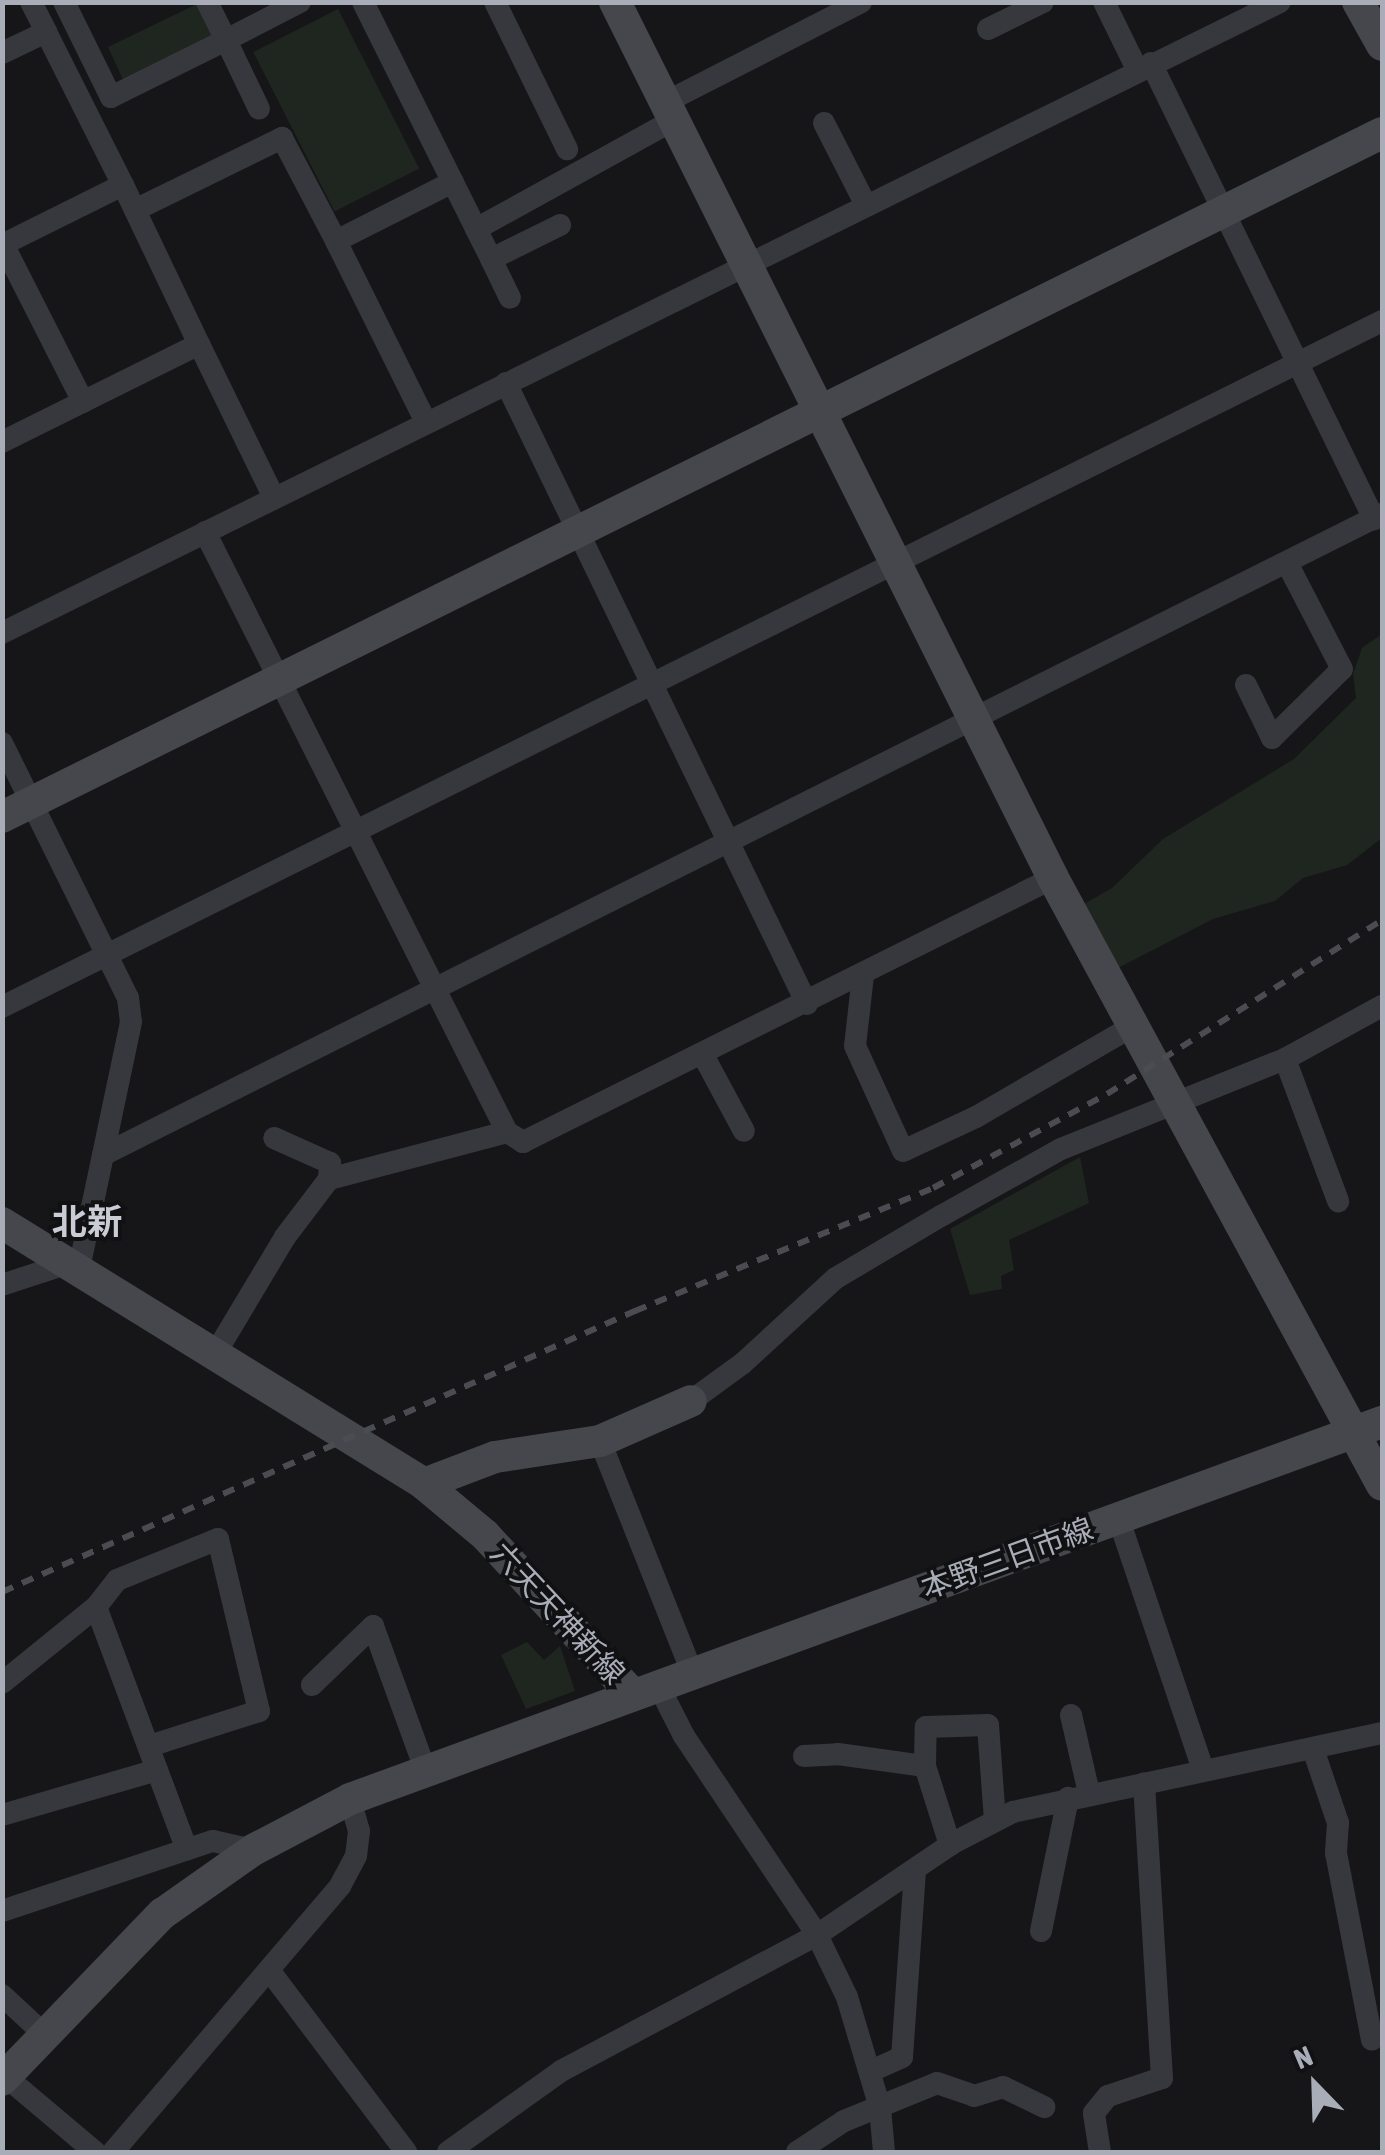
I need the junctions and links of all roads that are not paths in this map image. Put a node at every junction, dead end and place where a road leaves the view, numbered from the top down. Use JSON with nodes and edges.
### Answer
{"nodes":[{"id":1,"x":31,"y":2,"type":"edge"},
{"id":2,"x":64,"y":2,"type":"edge"},
{"id":3,"x":207,"y":2,"type":"edge"},
{"id":4,"x":300,"y":2,"type":"edge"},
{"id":5,"x":363,"y":2,"type":"edge"},
{"id":6,"x":495,"y":2,"type":"edge"},
{"id":7,"x":616,"y":2,"type":"edge"},
{"id":8,"x":861,"y":2,"type":"edge"},
{"id":9,"x":1043,"y":2,"type":"edge"},
{"id":10,"x":1104,"y":2,"type":"edge"},
{"id":11,"x":1280,"y":2,"type":"edge"},
{"id":12,"x":1358,"y":2,"type":"edge"},
{"id":13,"x":988,"y":29,"type":"dead end"},
{"id":14,"x":46,"y":32,"type":"junction"},
{"id":15,"x":226,"y":40,"type":"junction"},
{"id":16,"x":1382,"y":45,"type":"edge"},
{"id":17,"x":2,"y":54,"type":"edge"},
{"id":18,"x":1144,"y":66,"type":"junction"},
{"id":19,"x":259,"y":109,"type":"dead end"},
{"id":20,"x":670,"y":110,"type":"junction"},
{"id":21,"x":824,"y":123,"type":"dead end"},
{"id":22,"x":1382,"y":133,"type":"edge"},
{"id":23,"x":567,"y":148,"type":"dead end"},
{"id":24,"x":452,"y":182,"type":"junction"},
{"id":25,"x":123,"y":185,"type":"junction"},
{"id":26,"x":866,"y":205,"type":"junction"},
{"id":27,"x":135,"y":210,"type":"junction"},
{"id":28,"x":1227,"y":211,"type":"junction"},
{"id":29,"x":560,"y":224,"type":"dead end"},
{"id":30,"x":476,"y":229,"type":"junction"},
{"id":31,"x":336,"y":241,"type":"junction"},
{"id":32,"x":3,"y":245,"type":"edge"},
{"id":33,"x":491,"y":259,"type":"junction"},
{"id":34,"x":746,"y":264,"type":"junction"},
{"id":35,"x":510,"y":298,"type":"dead end"},
{"id":36,"x":1382,"y":321,"type":"edge"},
{"id":37,"x":199,"y":344,"type":"junction"},
{"id":38,"x":1295,"y":362,"type":"junction"},
{"id":39,"x":506,"y":383,"type":"junction"},
{"id":40,"x":83,"y":402,"type":"junction"},
{"id":41,"x":823,"y":413,"type":"junction"},
{"id":42,"x":426,"y":422,"type":"junction"},
{"id":43,"x":2,"y":442,"type":"edge"},
{"id":44,"x":274,"y":498,"type":"junction"},
{"id":45,"x":1378,"y":516,"type":"edge"},
{"id":46,"x":205,"y":532,"type":"junction"},
{"id":47,"x":577,"y":533,"type":"junction"},
{"id":48,"x":899,"y":559,"type":"junction"},
{"id":49,"x":1286,"y":563,"type":"junction"},
{"id":50,"x":2,"y":633,"type":"edge"},
{"id":51,"x":280,"y":680,"type":"junction"},
{"id":52,"x":1246,"y":685,"type":"dead end"},
{"id":53,"x":651,"y":686,"type":"junction"},
{"id":54,"x":977,"y":720,"type":"junction"},
{"id":55,"x":2,"y":743,"type":"edge"},
{"id":56,"x":16,"y":810,"type":"edge"},
{"id":57,"x":356,"y":831,"type":"junction"},
{"id":58,"x":730,"y":843,"type":"junction"},
{"id":59,"x":1053,"y":878,"type":"junction"},
{"id":60,"x":105,"y":954,"type":"junction"},
{"id":61,"x":864,"y":974,"type":"junction"},
{"id":62,"x":436,"y":989,"type":"junction"},
{"id":63,"x":806,"y":1004,"type":"junction"},
{"id":64,"x":1382,"y":1006,"type":"edge"},
{"id":65,"x":2,"y":1007,"type":"edge"},
{"id":66,"x":1133,"y":1026,"type":"junction"},
{"id":67,"x":703,"y":1054,"type":"junction"},
{"id":68,"x":1284,"y":1059,"type":"junction"},
{"id":69,"x":1180,"y":1103,"type":"junction"},
{"id":70,"x":744,"y":1131,"type":"dead end"},
{"id":71,"x":506,"y":1132,"type":"junction"},
{"id":72,"x":274,"y":1138,"type":"dead end"},
{"id":73,"x":103,"y":1155,"type":"junction"},
{"id":74,"x":329,"y":1179,"type":"junction"},
{"id":75,"x":1338,"y":1200,"type":"dead end"},
{"id":76,"x":2,"y":1223,"type":"edge"},
{"id":77,"x":76,"y":1266,"type":"junction"},
{"id":78,"x":2,"y":1285,"type":"edge"},
{"id":79,"x":215,"y":1354,"type":"junction"},
{"id":80,"x":691,"y":1400,"type":"joint"},
{"id":81,"x":1369,"y":1428,"type":"edge"},
{"id":82,"x":600,"y":1441,"type":"junction"},
{"id":83,"x":424,"y":1484,"type":"junction"},
{"id":84,"x":1382,"y":1485,"type":"edge"},
{"id":85,"x":1118,"y":1517,"type":"junction"},
{"id":86,"x":96,"y":1608,"type":"junction"},
{"id":87,"x":692,"y":1672,"type":"junction"},
{"id":88,"x":2,"y":1684,"type":"edge"},
{"id":89,"x":312,"y":1685,"type":"dead end"},
{"id":90,"x":645,"y":1690,"type":"junction"},
{"id":91,"x":1071,"y":1715,"type":"dead end"},
{"id":92,"x":1382,"y":1733,"type":"edge"},
{"id":93,"x":149,"y":1746,"type":"junction"},
{"id":94,"x":1313,"y":1749,"type":"junction"},
{"id":95,"x":804,"y":1756,"type":"dead end"},
{"id":96,"x":926,"y":1766,"type":"junction"},
{"id":97,"x":1203,"y":1769,"type":"junction"},
{"id":98,"x":158,"y":1770,"type":"junction"},
{"id":99,"x":426,"y":1772,"type":"junction"},
{"id":100,"x":1144,"y":1784,"type":"junction"},
{"id":101,"x":1079,"y":1796,"type":"junction"},
{"id":102,"x":350,"y":1799,"type":"junction"},
{"id":103,"x":2,"y":1815,"type":"edge"},
{"id":104,"x":995,"y":1822,"type":"junction"},
{"id":105,"x":950,"y":1845,"type":"junction"},
{"id":106,"x":187,"y":1850,"type":"junction"},
{"id":107,"x":253,"y":1850,"type":"junction"},
{"id":108,"x":915,"y":1870,"type":"junction"},
{"id":109,"x":2,"y":1911,"type":"edge"},
{"id":110,"x":1041,"y":1932,"type":"dead end"},
{"id":111,"x":817,"y":1936,"type":"junction"},
{"id":112,"x":269,"y":1970,"type":"junction"},
{"id":113,"x":2,"y":1995,"type":"edge"},
{"id":114,"x":44,"y":2034,"type":"junction"},
{"id":115,"x":1372,"y":2040,"type":"dead end"},
{"id":116,"x":871,"y":2071,"type":"junction"},
{"id":117,"x":4,"y":2078,"type":"edge"},
{"id":118,"x":1044,"y":2107,"type":"dead end"},
{"id":119,"x":880,"y":2108,"type":"junction"},
{"id":120,"x":95,"y":2152,"type":"edge"},
{"id":121,"x":113,"y":2152,"type":"edge"},
{"id":122,"x":406,"y":2152,"type":"edge"},
{"id":123,"x":448,"y":2152,"type":"edge"},
{"id":124,"x":796,"y":2152,"type":"edge"},
{"id":125,"x":884,"y":2152,"type":"edge"},
{"id":126,"x":1100,"y":2152,"type":"edge"}],
"edges":[{"from":1,"to":14,"type":"street"},
{"from":2,"to":15,"type":"street"},
{"from":3,"to":15,"type":"street"},
{"from":4,"to":15,"type":"street"},
{"from":5,"to":24,"type":"street"},
{"from":6,"to":23,"type":"street"},
{"from":7,"to":20,"type":"street"},
{"from":8,"to":20,"type":"street"},
{"from":9,"to":13,"type":"street"},
{"from":10,"to":18,"type":"street"},
{"from":11,"to":18,"type":"street"},
{"from":12,"to":16,"type":"street"},
{"from":14,"to":17,"type":"street"},
{"from":14,"to":25,"type":"street"},
{"from":15,"to":19,"type":"street"},
{"from":18,"to":26,"type":"street"},
{"from":18,"to":28,"type":"street"},
{"from":20,"to":30,"type":"street"},
{"from":20,"to":34,"type":"street"},
{"from":21,"to":26,"type":"street"},
{"from":22,"to":28,"type":"street"},
{"from":24,"to":30,"type":"street"},
{"from":24,"to":31,"type":"street"},
{"from":25,"to":27,"type":"street"},
{"from":25,"to":32,"type":"street"},
{"from":26,"to":34,"type":"street"},
{"from":27,"to":31,"type":"street"},
{"from":27,"to":37,"type":"street"},
{"from":28,"to":38,"type":"street"},
{"from":28,"to":41,"type":"street"},
{"from":29,"to":33,"type":"street"},
{"from":30,"to":33,"type":"street"},
{"from":31,"to":42,"type":"street"},
{"from":32,"to":40,"type":"street"},
{"from":33,"to":35,"type":"street"},
{"from":34,"to":39,"type":"street"},
{"from":34,"to":41,"type":"street"},
{"from":36,"to":38,"type":"street"},
{"from":37,"to":40,"type":"street"},
{"from":37,"to":44,"type":"street"},
{"from":38,"to":45,"type":"street"},
{"from":38,"to":48,"type":"street"},
{"from":39,"to":42,"type":"street"},
{"from":39,"to":47,"type":"street"},
{"from":40,"to":43,"type":"street"},
{"from":41,"to":47,"type":"street"},
{"from":41,"to":48,"type":"street"},
{"from":42,"to":44,"type":"street"},
{"from":44,"to":46,"type":"street"},
{"from":45,"to":49,"type":"street"},
{"from":46,"to":50,"type":"street"},
{"from":46,"to":51,"type":"street"},
{"from":47,"to":51,"type":"street"},
{"from":47,"to":53,"type":"street"},
{"from":48,"to":53,"type":"street"},
{"from":48,"to":54,"type":"street"},
{"from":49,"to":52,"type":"street"},
{"from":49,"to":54,"type":"street"},
{"from":51,"to":56,"type":"street"},
{"from":51,"to":57,"type":"street"},
{"from":53,"to":57,"type":"street"},
{"from":53,"to":58,"type":"street"},
{"from":54,"to":58,"type":"street"},
{"from":54,"to":59,"type":"street"},
{"from":55,"to":56,"type":"street"},
{"from":56,"to":60,"type":"street"},
{"from":57,"to":60,"type":"street"},
{"from":57,"to":62,"type":"street"},
{"from":58,"to":62,"type":"street"},
{"from":58,"to":63,"type":"street"},
{"from":59,"to":61,"type":"street"},
{"from":59,"to":66,"type":"street"},
{"from":60,"to":65,"type":"street"},
{"from":60,"to":73,"type":"street"},
{"from":61,"to":63,"type":"street"},
{"from":61,"to":66,"type":"street"},
{"from":62,"to":71,"type":"street"},
{"from":62,"to":73,"type":"street"},
{"from":63,"to":67,"type":"street"},
{"from":64,"to":68,"type":"street"},
{"from":66,"to":69,"type":"street"},
{"from":67,"to":70,"type":"street"},
{"from":67,"to":71,"type":"street"},
{"from":68,"to":69,"type":"street"},
{"from":68,"to":75,"type":"street"},
{"from":69,"to":80,"type":"street"},
{"from":69,"to":81,"type":"street"},
{"from":71,"to":74,"type":"street"},
{"from":72,"to":74,"type":"street"},
{"from":73,"to":77,"type":"street"},
{"from":74,"to":79,"type":"street"},
{"from":76,"to":77,"type":"street","name":"六天天神新線"},
{"from":77,"to":78,"type":"street"},
{"from":77,"to":79,"type":"street","name":"六天天神新線"},
{"from":79,"to":83,"type":"street","name":"六天天神新線"},
{"from":80,"to":82,"type":"street"},
{"from":81,"to":84,"type":"street"},
{"from":81,"to":85,"type":"street","name":"本野三日市線"},
{"from":82,"to":83,"type":"street"},
{"from":82,"to":87,"type":"street"},
{"from":83,"to":90,"type":"street","name":"六天天神新線"},
{"from":85,"to":87,"type":"street","name":"本野三日市線"},
{"from":85,"to":97,"type":"street"},
{"from":86,"to":88,"type":"street"},
{"from":86,"to":93,"type":"street"},
{"from":86,"to":93,"type":"street"},
{"from":87,"to":90,"type":"street","name":"本野三日市線"},
{"from":89,"to":99,"type":"street"},
{"from":90,"to":99,"type":"street","name":"六天天神新線"},
{"from":90,"to":111,"type":"street"},
{"from":91,"to":101,"type":"street"},
{"from":92,"to":94,"type":"street"},
{"from":93,"to":98,"type":"street"},
{"from":94,"to":97,"type":"street"},
{"from":94,"to":115,"type":"street"},
{"from":95,"to":96,"type":"street"},
{"from":96,"to":104,"type":"street"},
{"from":96,"to":105,"type":"street"},
{"from":97,"to":100,"type":"street"},
{"from":98,"to":103,"type":"street"},
{"from":98,"to":106,"type":"street"},
{"from":99,"to":102,"type":"street","name":"六天天神新線"},
{"from":100,"to":101,"type":"street"},
{"from":100,"to":126,"type":"street"},
{"from":101,"to":104,"type":"street"},
{"from":101,"to":110,"type":"street"},
{"from":102,"to":107,"type":"street","name":"六天天神新線"},
{"from":102,"to":112,"type":"street"},
{"from":104,"to":105,"type":"street"},
{"from":105,"to":108,"type":"street"},
{"from":106,"to":107,"type":"street"},
{"from":106,"to":109,"type":"street"},
{"from":107,"to":114,"type":"street","name":"六天天神新線"},
{"from":108,"to":111,"type":"street"},
{"from":108,"to":116,"type":"street"},
{"from":111,"to":116,"type":"street"},
{"from":111,"to":123,"type":"street"},
{"from":112,"to":121,"type":"street"},
{"from":112,"to":122,"type":"street"},
{"from":113,"to":114,"type":"street"},
{"from":114,"to":117,"type":"street","name":"六天天神新線"},
{"from":116,"to":119,"type":"street"},
{"from":117,"to":120,"type":"street"},
{"from":118,"to":119,"type":"street"},
{"from":119,"to":124,"type":"street"},
{"from":119,"to":125,"type":"street"}]}
